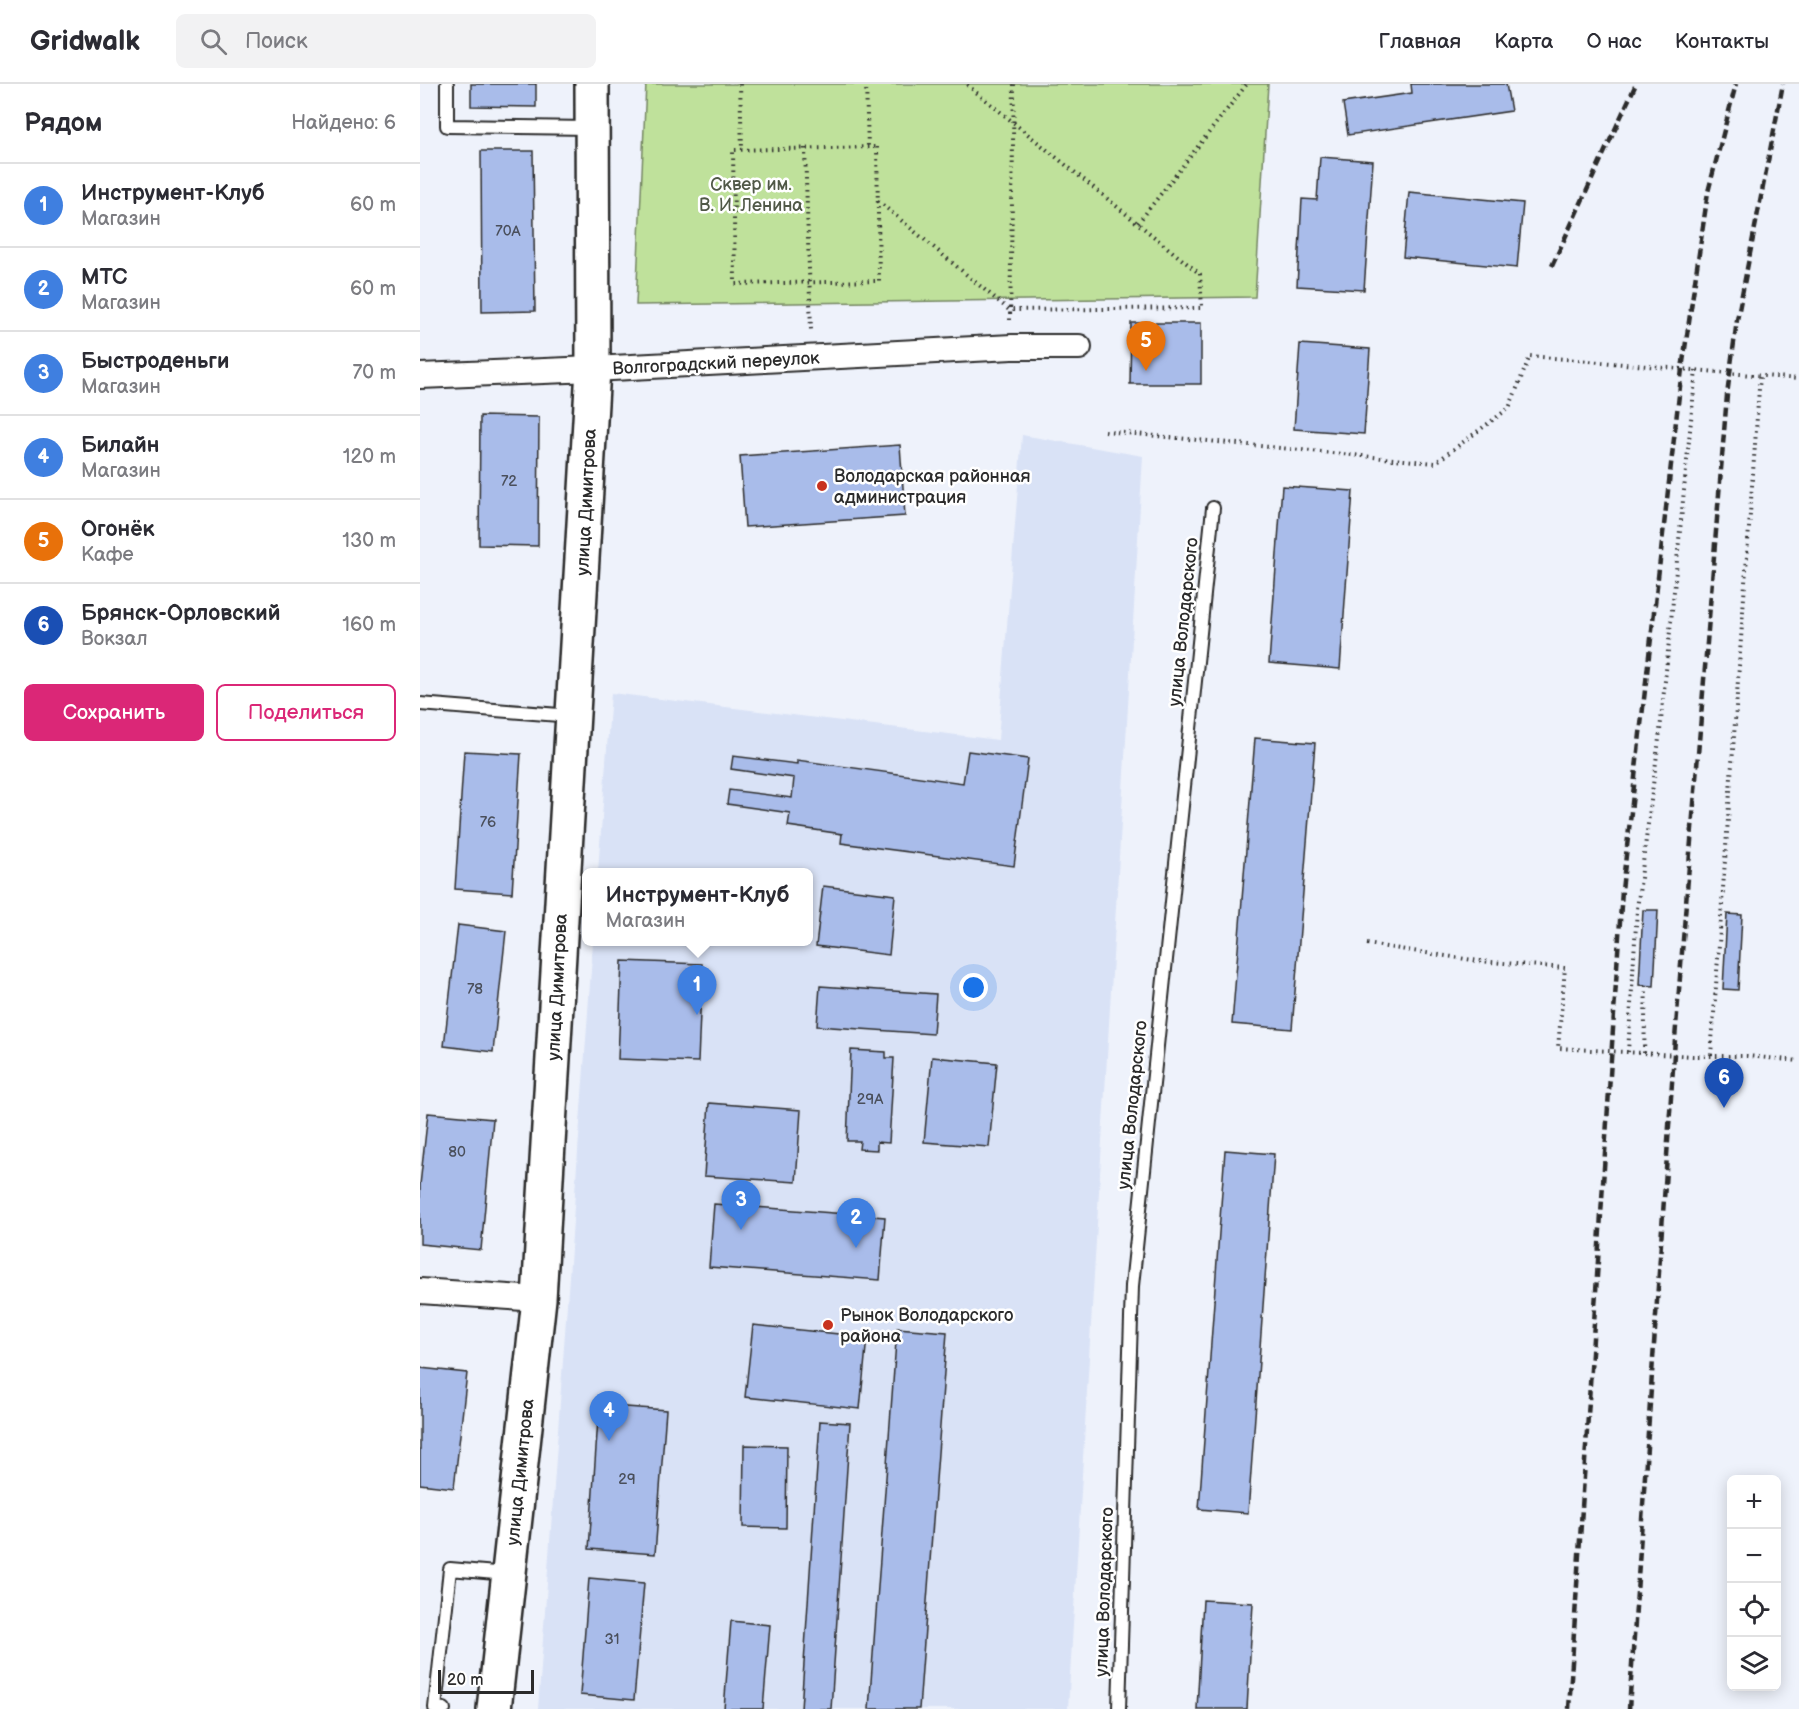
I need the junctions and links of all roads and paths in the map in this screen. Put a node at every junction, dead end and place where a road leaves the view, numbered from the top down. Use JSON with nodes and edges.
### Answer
{"nodes":[{"id":1,"x":447,"y":84,"type":"edge"},
{"id":2,"x":592,"y":84,"type":"edge"},
{"id":3,"x":740,"y":84,"type":"edge"},
{"id":4,"x":866,"y":84,"type":"edge"},
{"id":5,"x":966,"y":84,"type":"edge"},
{"id":6,"x":1014,"y":84,"type":"edge"},
{"id":7,"x":1247,"y":84,"type":"edge"},
{"id":8,"x":1015,"y":123,"type":"junction"},
{"id":9,"x":592,"y":129,"type":"junction"},
{"id":10,"x":868,"y":147,"type":"junction"},
{"id":11,"x":805,"y":148,"type":"junction"},
{"id":12,"x":742,"y":149,"type":"junction"},
{"id":13,"x":878,"y":201,"type":"junction"},
{"id":14,"x":1138,"y":223,"type":"junction"},
{"id":15,"x":809,"y":282,"type":"junction"},
{"id":16,"x":1009,"y":310,"type":"junction"},
{"id":17,"x":1012,"y":347,"type":"junction"},
{"id":18,"x":1079,"y":347,"type":"dead end"},
{"id":19,"x":812,"y":357,"type":"junction"},
{"id":20,"x":593,"y":369,"type":"junction"},
{"id":21,"x":1696,"y":370,"type":"junction"},
{"id":22,"x":1760,"y":375,"type":"junction"},
{"id":23,"x":420,"y":376,"type":"edge"},
{"id":24,"x":1799,"y":378,"type":"edge"},
{"id":25,"x":1105,"y":431,"type":"dead end"},
{"id":26,"x":1213,"y":508,"type":"dead end"},
{"id":27,"x":420,"y":704,"type":"edge"},
{"id":28,"x":573,"y":716,"type":"junction"},
{"id":29,"x":1367,"y":945,"type":"dead end"},
{"id":30,"x":1646,"y":986,"type":"dead end"},
{"id":31,"x":1628,"y":1052,"type":"junction"},
{"id":32,"x":1644,"y":1053,"type":"junction"},
{"id":33,"x":1711,"y":1055,"type":"junction"},
{"id":34,"x":1799,"y":1061,"type":"edge"},
{"id":35,"x":420,"y":1291,"type":"edge"},
{"id":36,"x":539,"y":1299,"type":"junction"},
{"id":37,"x":508,"y":1575,"type":"junction"},
{"id":38,"x":444,"y":1709,"type":"edge"},
{"id":39,"x":494,"y":1709,"type":"edge"},
{"id":40,"x":1119,"y":1709,"type":"edge"}],
"edges":[{"from":1,"to":9,"type":"lane"},
{"from":2,"to":9,"type":"main road","name":"улица Димитрова"},
{"from":3,"to":12,"type":"path"},
{"from":4,"to":10,"type":"path"},
{"from":5,"to":8,"type":"path"},
{"from":6,"to":8,"type":"path"},
{"from":7,"to":14,"type":"path"},
{"from":8,"to":14,"type":"path"},
{"from":8,"to":16,"type":"path"},
{"from":9,"to":20,"type":"main road","name":"улица Димитрова"},
{"from":10,"to":11,"type":"path"},
{"from":10,"to":13,"type":"path"},
{"from":11,"to":12,"type":"path"},
{"from":11,"to":15,"type":"path"},
{"from":12,"to":15,"type":"path"},
{"from":13,"to":15,"type":"path"},
{"from":13,"to":16,"type":"path"},
{"from":14,"to":16,"type":"path"},
{"from":15,"to":19,"type":"path"},
{"from":16,"to":17,"type":"path"},
{"from":17,"to":18,"type":"street","name":"Волгоградский переулок"},
{"from":17,"to":19,"type":"street","name":"Волгоградский переулок"},
{"from":19,"to":20,"type":"street","name":"Волгоградский переулок"},
{"from":20,"to":23,"type":"street","name":"Волгоградский переулок"},
{"from":20,"to":28,"type":"main road","name":"улица Димитрова"},
{"from":21,"to":22,"type":"path"},
{"from":21,"to":25,"type":"path"},
{"from":21,"to":31,"type":"path"},
{"from":22,"to":24,"type":"path"},
{"from":22,"to":33,"type":"path"},
{"from":26,"to":40,"type":"lane","name":"улица Володарского"},
{"from":27,"to":28,"type":"lane"},
{"from":28,"to":36,"type":"main road","name":"улица Димитрова"},
{"from":29,"to":31,"type":"path"},
{"from":30,"to":32,"type":"path"},
{"from":31,"to":32,"type":"path"},
{"from":32,"to":33,"type":"path"},
{"from":33,"to":34,"type":"path"},
{"from":35,"to":36,"type":"street"},
{"from":36,"to":37,"type":"main road","name":"улица Димитрова"},
{"from":37,"to":38,"type":"lane"},
{"from":37,"to":39,"type":"main road","name":"улица Димитрова"}]}
